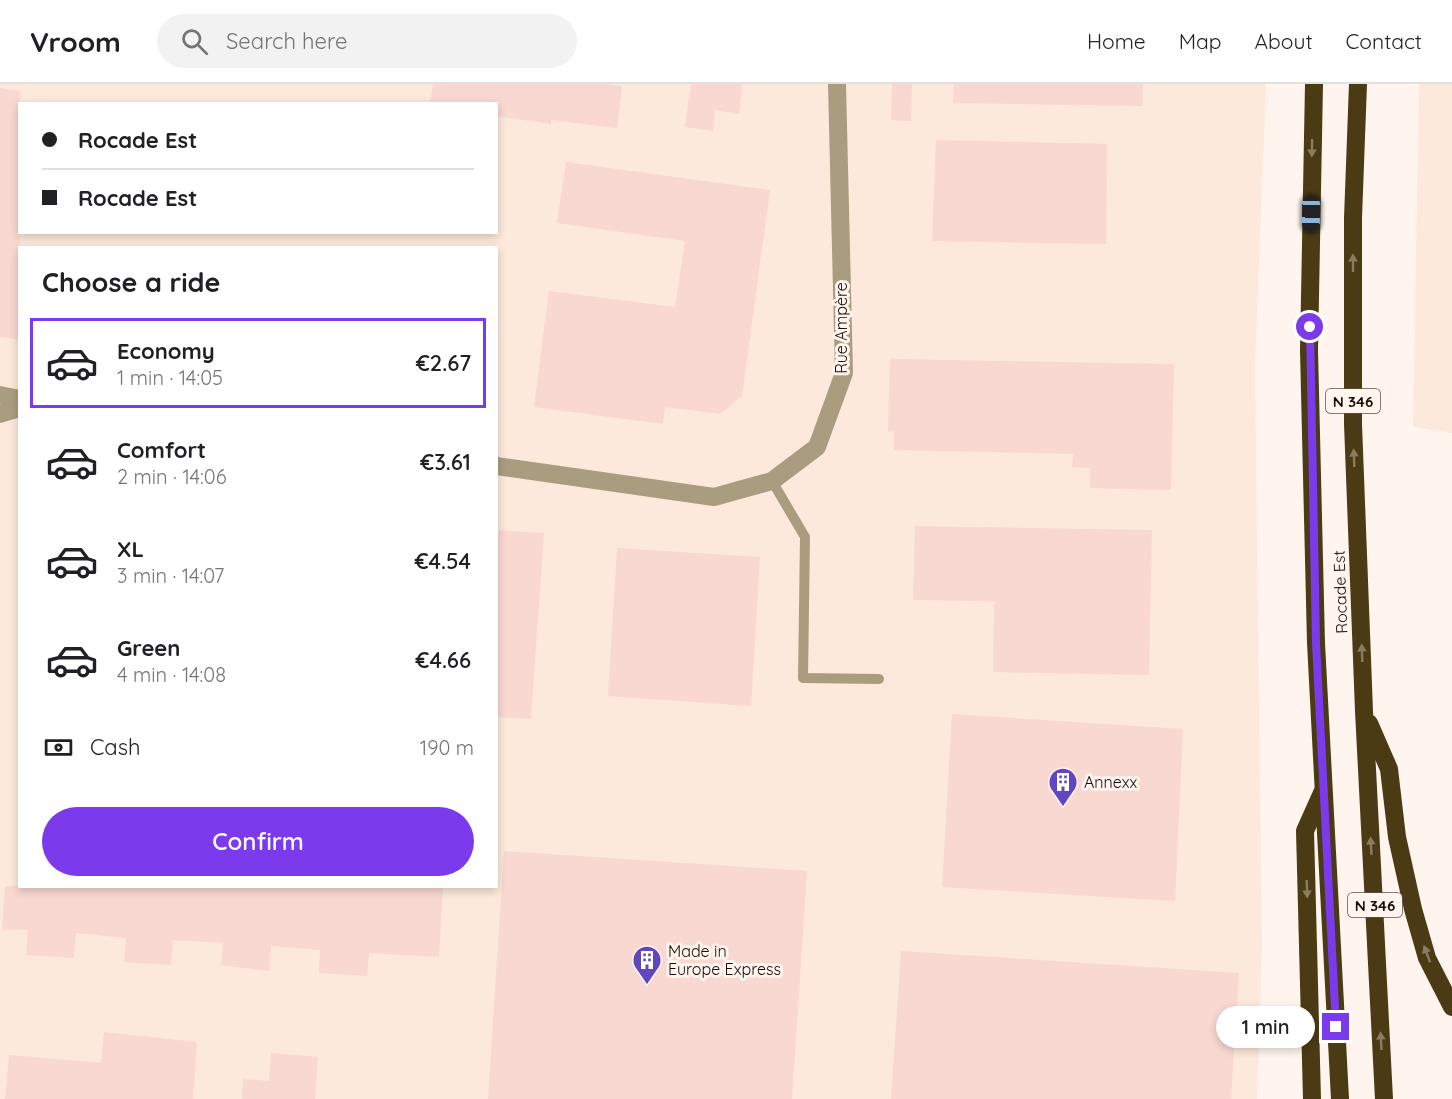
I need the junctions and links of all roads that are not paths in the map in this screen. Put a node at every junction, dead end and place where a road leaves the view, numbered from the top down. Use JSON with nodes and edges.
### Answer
{"nodes":[{"id":1,"x":837,"y":84,"type":"edge"},
{"id":2,"x":1314,"y":84,"type":"edge"},
{"id":3,"x":1358,"y":84,"type":"edge"},
{"id":4,"x":0,"y":395,"type":"edge"},
{"id":5,"x":18,"y":399,"type":"edge"},
{"id":6,"x":18,"y":409,"type":"edge"},
{"id":7,"x":0,"y":414,"type":"edge"},
{"id":8,"x":498,"y":466,"type":"edge"},
{"id":9,"x":772,"y":482,"type":"junction"},
{"id":10,"x":879,"y":679,"type":"dead end"},
{"id":11,"x":1364,"y":711,"type":"junction"},
{"id":12,"x":1323,"y":789,"type":"junction"},
{"id":13,"x":1452,"y":1006,"type":"edge"},
{"id":14,"x":1312,"y":1099,"type":"edge"},
{"id":15,"x":1340,"y":1099,"type":"edge"},
{"id":16,"x":1384,"y":1099,"type":"edge"}],
"edges":[{"from":1,"to":9,"type":"street","name":"Rue Ampère"},
{"from":2,"to":12,"type":"highway","name":"Rocade Est","number":"N 346","one_way":true},
{"from":11,"to":3,"type":"highway","name":"Rocade Est","number":"N 346","one_way":true},
{"from":4,"to":5,"type":"street"},
{"from":6,"to":7,"type":"street"},
{"from":8,"to":9,"type":"street","name":"Rue Ampère"},
{"from":9,"to":10,"type":"lane"},
{"from":13,"to":11,"type":"highway","one_way":true},
{"from":16,"to":11,"type":"highway","name":"Rocade Est","number":"N 346","one_way":true},
{"from":12,"to":14,"type":"highway","one_way":true},
{"from":12,"to":15,"type":"highway","name":"Rocade Est","number":"N 346"}]}
